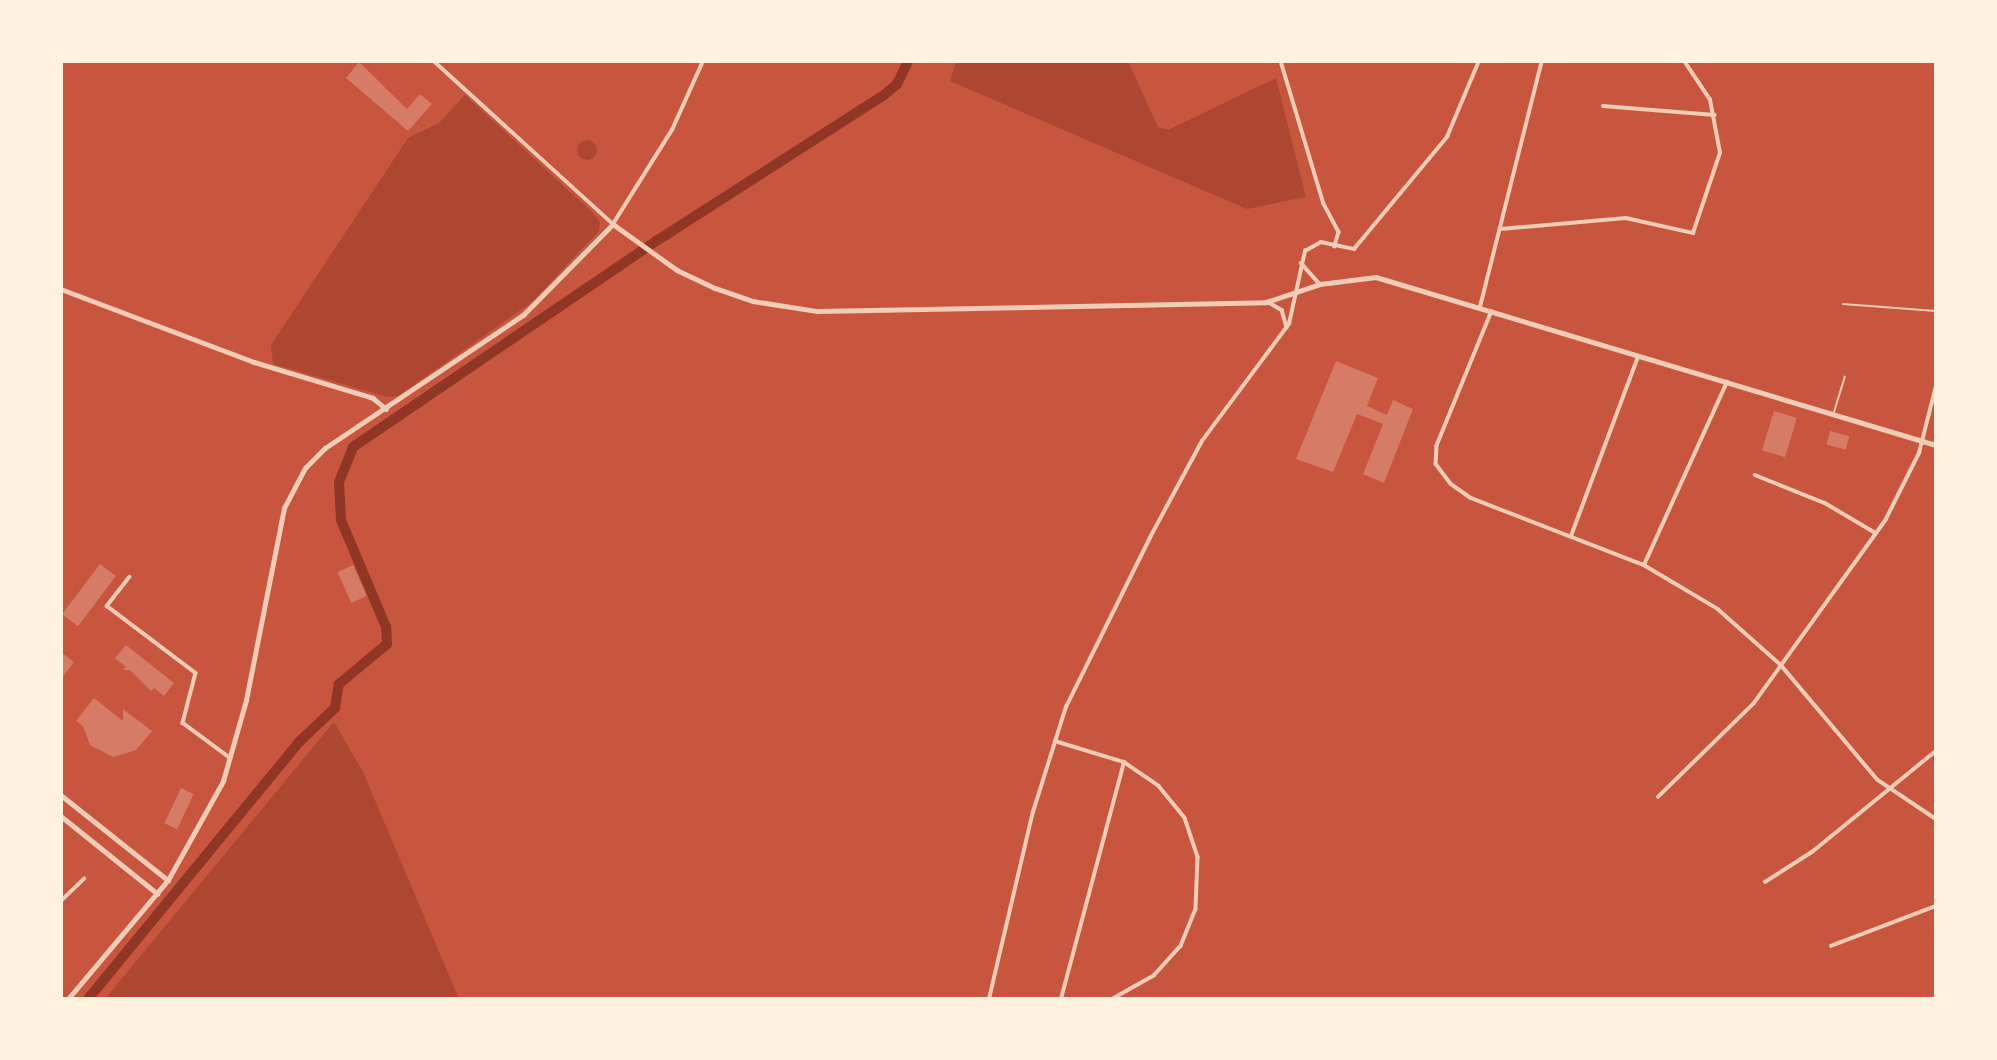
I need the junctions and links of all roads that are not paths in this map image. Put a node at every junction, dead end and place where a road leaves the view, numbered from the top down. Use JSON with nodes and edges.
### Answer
{"nodes":[{"id":1,"x":703,"y":61,"type":"edge"},
{"id":2,"x":1281,"y":61,"type":"edge"},
{"id":3,"x":1479,"y":61,"type":"edge"},
{"id":4,"x":1542,"y":61,"type":"edge"},
{"id":5,"x":1684,"y":61,"type":"edge"},
{"id":6,"x":437,"y":62,"type":"edge"},
{"id":7,"x":1602,"y":106,"type":"dead end"},
{"id":8,"x":1715,"y":115,"type":"junction"},
{"id":9,"x":613,"y":224,"type":"junction"},
{"id":10,"x":1501,"y":229,"type":"junction"},
{"id":11,"x":1335,"y":246,"type":"junction"},
{"id":12,"x":1300,"y":262,"type":"junction"},
{"id":13,"x":1320,"y":284,"type":"junction"},
{"id":14,"x":61,"y":289,"type":"edge"},
{"id":15,"x":1295,"y":294,"type":"junction"},
{"id":16,"x":1266,"y":302,"type":"junction"},
{"id":17,"x":1843,"y":304,"type":"dead end"},
{"id":18,"x":1480,"y":306,"type":"junction"},
{"id":19,"x":1492,"y":310,"type":"junction"},
{"id":20,"x":1936,"y":311,"type":"edge"},
{"id":21,"x":1287,"y":328,"type":"junction"},
{"id":22,"x":1638,"y":357,"type":"junction"},
{"id":23,"x":1845,"y":377,"type":"dead end"},
{"id":24,"x":1727,"y":382,"type":"junction"},
{"id":25,"x":1936,"y":386,"type":"edge"},
{"id":26,"x":386,"y":409,"type":"junction"},
{"id":27,"x":1833,"y":416,"type":"junction"},
{"id":28,"x":1922,"y":442,"type":"junction"},
{"id":29,"x":1936,"y":445,"type":"edge"},
{"id":30,"x":1755,"y":475,"type":"dead end"},
{"id":31,"x":1875,"y":533,"type":"junction"},
{"id":32,"x":1572,"y":536,"type":"junction"},
{"id":33,"x":1644,"y":565,"type":"junction"},
{"id":34,"x":130,"y":577,"type":"dead end"},
{"id":35,"x":1781,"y":666,"type":"junction"},
{"id":36,"x":1055,"y":741,"type":"junction"},
{"id":37,"x":1936,"y":751,"type":"edge"},
{"id":38,"x":231,"y":759,"type":"junction"},
{"id":39,"x":1124,"y":762,"type":"junction"},
{"id":40,"x":1892,"y":789,"type":"junction"},
{"id":41,"x":61,"y":795,"type":"edge"},
{"id":42,"x":1658,"y":797,"type":"dead end"},
{"id":43,"x":62,"y":817,"type":"edge"},
{"id":44,"x":1936,"y":819,"type":"edge"},
{"id":45,"x":84,"y":879,"type":"dead end"},
{"id":46,"x":169,"y":880,"type":"junction"},
{"id":47,"x":1765,"y":882,"type":"dead end"},
{"id":48,"x":158,"y":894,"type":"junction"},
{"id":49,"x":61,"y":901,"type":"edge"},
{"id":50,"x":1936,"y":906,"type":"edge"},
{"id":51,"x":1831,"y":946,"type":"dead end"},
{"id":52,"x":68,"y":999,"type":"edge"},
{"id":53,"x":989,"y":999,"type":"edge"},
{"id":54,"x":1061,"y":999,"type":"edge"},
{"id":55,"x":1113,"y":999,"type":"edge"}],
"edges":[{"from":1,"to":9,"type":"street"},
{"from":2,"to":11,"type":"street"},
{"from":3,"to":11,"type":"street"},
{"from":4,"to":10,"type":"street"},
{"from":5,"to":8,"type":"street"},
{"from":6,"to":9,"type":"street"},
{"from":7,"to":8,"type":"street"},
{"from":8,"to":10,"type":"street"},
{"from":9,"to":16,"type":"street"},
{"from":9,"to":26,"type":"street"},
{"from":10,"to":18,"type":"street"},
{"from":11,"to":12,"type":"street"},
{"from":12,"to":13,"type":"street"},
{"from":12,"to":15,"type":"street"},
{"from":13,"to":15,"type":"street"},
{"from":13,"to":18,"type":"street"},
{"from":14,"to":26,"type":"street"},
{"from":15,"to":16,"type":"street"},
{"from":15,"to":21,"type":"street"},
{"from":16,"to":21,"type":"street"},
{"from":17,"to":20,"type":"lane"},
{"from":18,"to":19,"type":"street"},
{"from":19,"to":22,"type":"street"},
{"from":19,"to":32,"type":"street"},
{"from":21,"to":36,"type":"street"},
{"from":22,"to":24,"type":"street"},
{"from":22,"to":32,"type":"street"},
{"from":23,"to":27,"type":"lane"},
{"from":24,"to":27,"type":"street"},
{"from":24,"to":33,"type":"street"},
{"from":25,"to":28,"type":"street"},
{"from":26,"to":38,"type":"street"},
{"from":27,"to":28,"type":"street"},
{"from":28,"to":29,"type":"street"},
{"from":28,"to":31,"type":"street"},
{"from":30,"to":31,"type":"street"},
{"from":31,"to":35,"type":"street"},
{"from":32,"to":33,"type":"street"},
{"from":33,"to":35,"type":"street"},
{"from":34,"to":38,"type":"street"},
{"from":35,"to":40,"type":"street"},
{"from":35,"to":42,"type":"street"},
{"from":36,"to":39,"type":"street"},
{"from":36,"to":53,"type":"street"},
{"from":37,"to":40,"type":"street"},
{"from":38,"to":46,"type":"street"},
{"from":39,"to":54,"type":"street"},
{"from":39,"to":55,"type":"street"},
{"from":40,"to":44,"type":"street"},
{"from":40,"to":47,"type":"street"},
{"from":41,"to":46,"type":"street"},
{"from":43,"to":48,"type":"street"},
{"from":45,"to":49,"type":"street"},
{"from":46,"to":48,"type":"street"},
{"from":48,"to":52,"type":"street"},
{"from":50,"to":51,"type":"street"}]}
